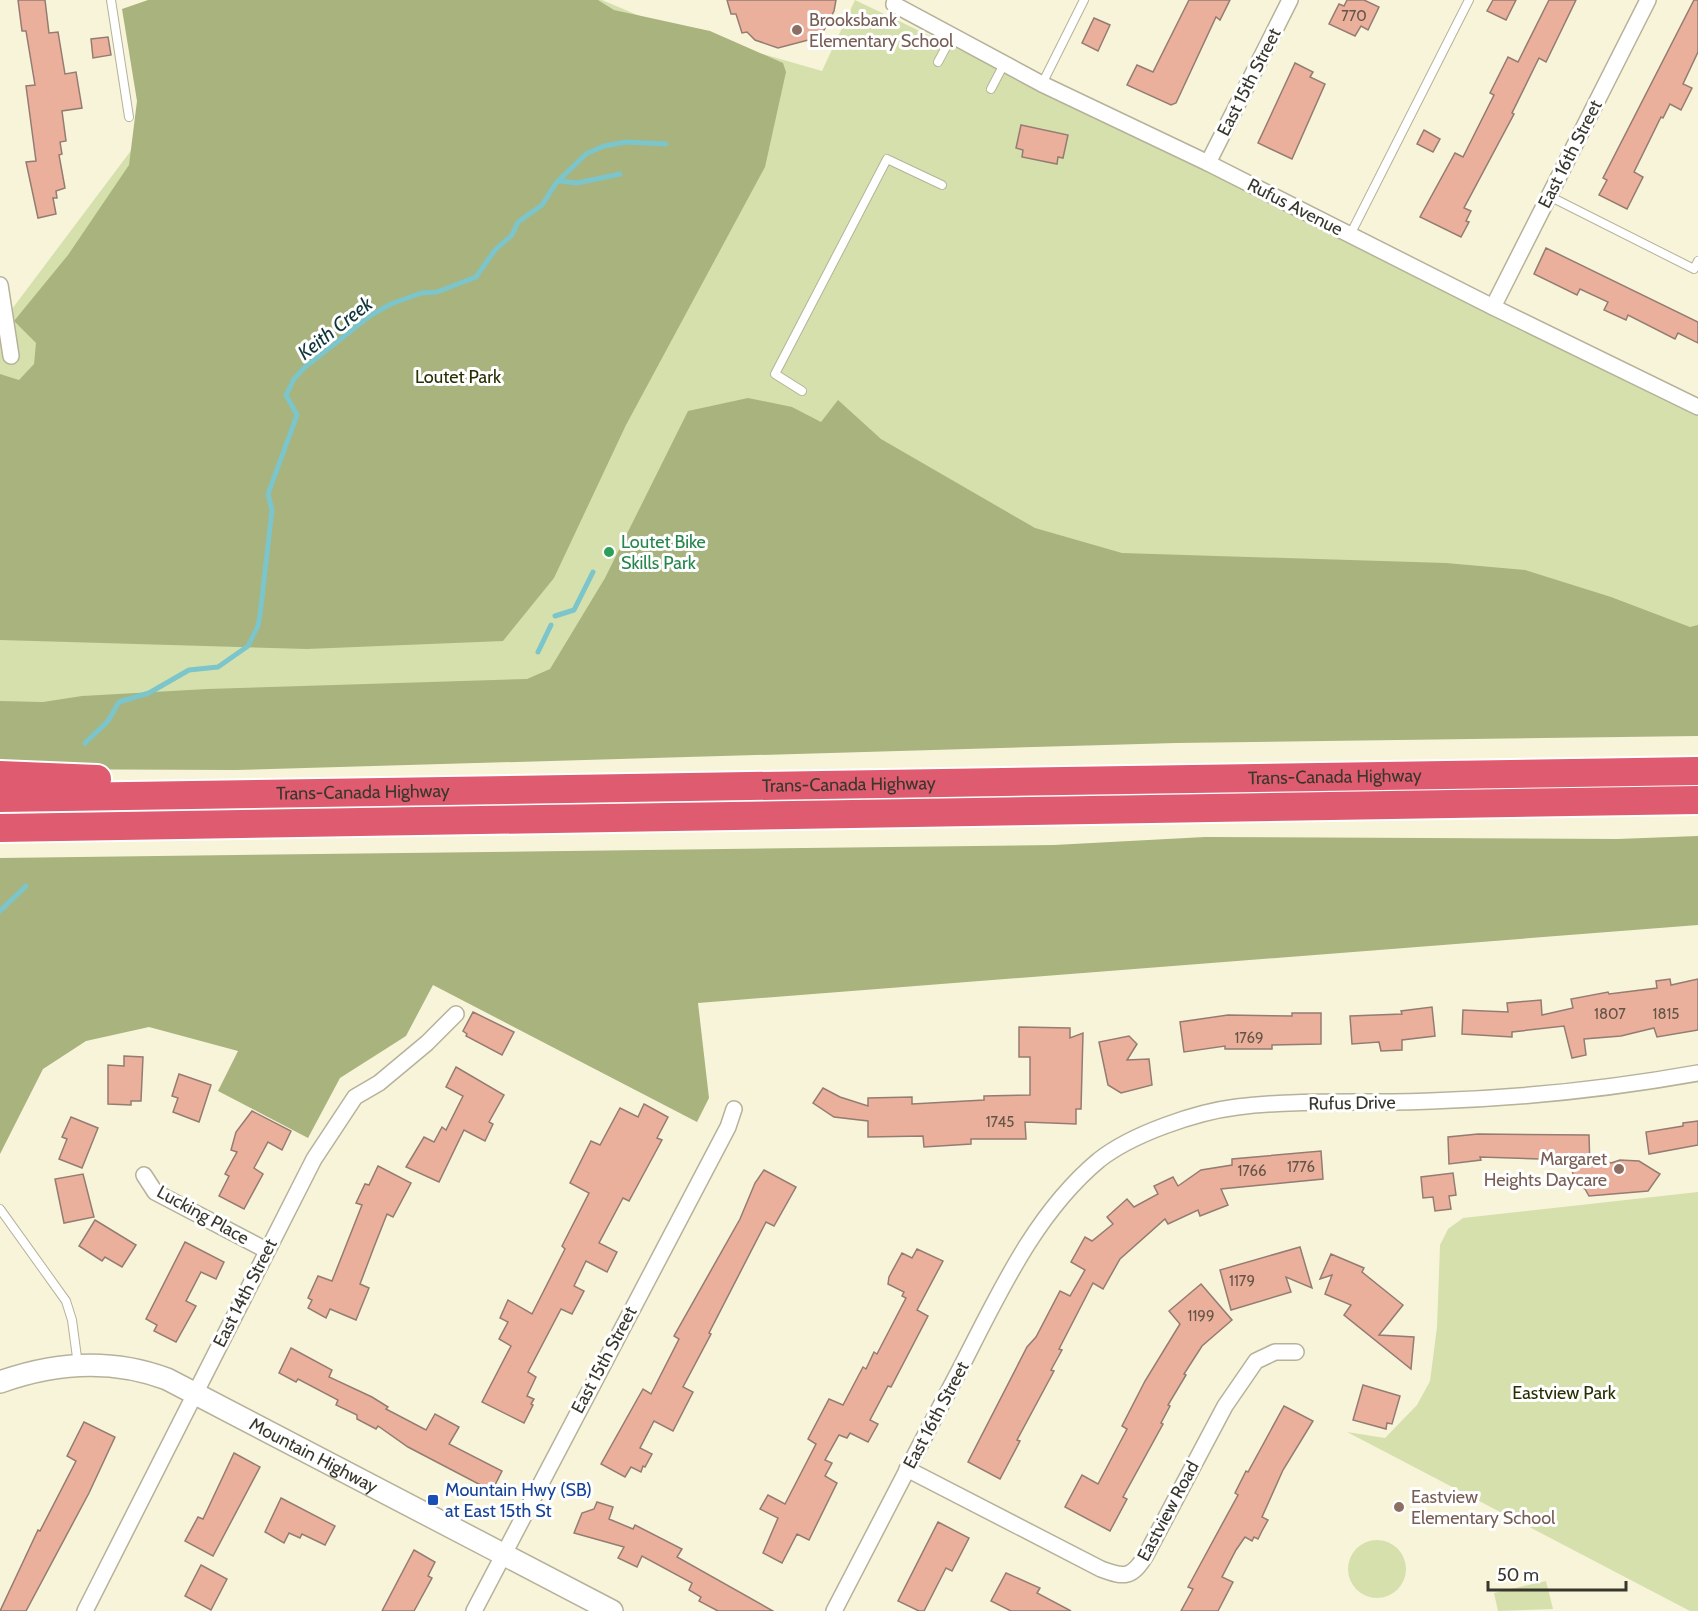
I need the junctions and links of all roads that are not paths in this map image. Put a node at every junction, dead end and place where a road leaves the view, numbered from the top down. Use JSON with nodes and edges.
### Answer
{"nodes":[{"id":1,"x":111,"y":0,"type":"edge"},
{"id":2,"x":1084,"y":0,"type":"edge"},
{"id":3,"x":1290,"y":0,"type":"edge"},
{"id":4,"x":1469,"y":0,"type":"edge"},
{"id":5,"x":1648,"y":0,"type":"edge"},
{"id":6,"x":895,"y":2,"type":"edge"},
{"id":7,"x":952,"y":36,"type":"junction"},
{"id":8,"x":938,"y":62,"type":"dead end"},
{"id":9,"x":1004,"y":64,"type":"junction"},
{"id":10,"x":1042,"y":84,"type":"junction"},
{"id":11,"x":991,"y":89,"type":"dead end"},
{"id":12,"x":129,"y":117,"type":"dead end"},
{"id":13,"x":1208,"y":163,"type":"junction"},
{"id":14,"x":942,"y":185,"type":"dead end"},
{"id":15,"x":1549,"y":196,"type":"junction"},
{"id":16,"x":1350,"y":235,"type":"junction"},
{"id":17,"x":1697,"y":267,"type":"edge"},
{"id":18,"x":0,"y":285,"type":"edge"},
{"id":19,"x":1493,"y":308,"type":"junction"},
{"id":20,"x":10,"y":356,"type":"dead end"},
{"id":21,"x":802,"y":391,"type":"dead end"},
{"id":22,"x":1698,"y":407,"type":"edge"},
{"id":23,"x":1698,"y":771,"type":"edge"},
{"id":24,"x":0,"y":776,"type":"edge"},
{"id":25,"x":190,"y":796,"type":"junction"},
{"id":26,"x":0,"y":798,"type":"edge"},
{"id":27,"x":1698,"y":800,"type":"edge"},
{"id":28,"x":0,"y":828,"type":"edge"},
{"id":29,"x":456,"y":1014,"type":"dead end"},
{"id":30,"x":1698,"y":1073,"type":"edge"},
{"id":31,"x":734,"y":1109,"type":"dead end"},
{"id":32,"x":144,"y":1175,"type":"dead end"},
{"id":33,"x":0,"y":1209,"type":"edge"},
{"id":34,"x":1042,"y":1222,"type":"joint"},
{"id":35,"x":266,"y":1250,"type":"junction"},
{"id":36,"x":1296,"y":1352,"type":"dead end"},
{"id":37,"x":78,"y":1365,"type":"junction"},
{"id":38,"x":0,"y":1382,"type":"edge"},
{"id":39,"x":194,"y":1391,"type":"junction"},
{"id":40,"x":908,"y":1469,"type":"junction"},
{"id":41,"x":504,"y":1554,"type":"junction"},
{"id":42,"x":85,"y":1611,"type":"edge"},
{"id":43,"x":474,"y":1611,"type":"edge"},
{"id":44,"x":612,"y":1611,"type":"edge"},
{"id":45,"x":834,"y":1611,"type":"edge"}],
"edges":[{"from":1,"to":12,"type":"lane"},
{"from":2,"to":10,"type":"lane"},
{"from":3,"to":13,"type":"street","name":"East 15th Street"},
{"from":4,"to":16,"type":"lane"},
{"from":5,"to":15,"type":"street","name":"East 16th Street"},
{"from":6,"to":7,"type":"street","name":"Rufus Avenue"},
{"from":7,"to":8,"type":"lane"},
{"from":7,"to":9,"type":"street","name":"Rufus Avenue"},
{"from":9,"to":10,"type":"street","name":"Rufus Avenue"},
{"from":9,"to":11,"type":"lane"},
{"from":10,"to":13,"type":"street","name":"Rufus Avenue"},
{"from":13,"to":16,"type":"street","name":"Rufus Avenue"},
{"from":14,"to":21,"type":"lane"},
{"from":15,"to":17,"type":"lane"},
{"from":15,"to":19,"type":"street","name":"East 16th Street"},
{"from":16,"to":19,"type":"street","name":"Rufus Avenue"},
{"from":18,"to":20,"type":"street"},
{"from":19,"to":22,"type":"street","name":"Rufus Avenue"},
{"from":23,"to":25,"type":"highway","name":"Trans-Canada Highway"},
{"from":24,"to":25,"type":"highway"},
{"from":25,"to":26,"type":"highway","name":"Trans-Canada Highway"},
{"from":27,"to":28,"type":"highway","name":"Trans-Canada Highway"},
{"from":29,"to":35,"type":"street","name":"East 14th Street"},
{"from":30,"to":34,"type":"street","name":"Rufus Drive"},
{"from":31,"to":41,"type":"street","name":"East 15th Street"},
{"from":32,"to":35,"type":"street","name":"Lucking Place"},
{"from":33,"to":37,"type":"lane"},
{"from":34,"to":40,"type":"street","name":"East 16th Street"},
{"from":35,"to":39,"type":"street","name":"East 14th Street"},
{"from":36,"to":40,"type":"street","name":"Eastview Road"},
{"from":37,"to":38,"type":"main road","name":"Mountain Highway"},
{"from":37,"to":39,"type":"main road","name":"Mountain Highway"},
{"from":39,"to":41,"type":"main road","name":"Mountain Highway"},
{"from":39,"to":42,"type":"street","name":"East 14th Street"},
{"from":40,"to":45,"type":"street","name":"East 16th Street"},
{"from":41,"to":43,"type":"street","name":"East 15th Street"},
{"from":41,"to":44,"type":"main road","name":"Mountain Highway"}]}
